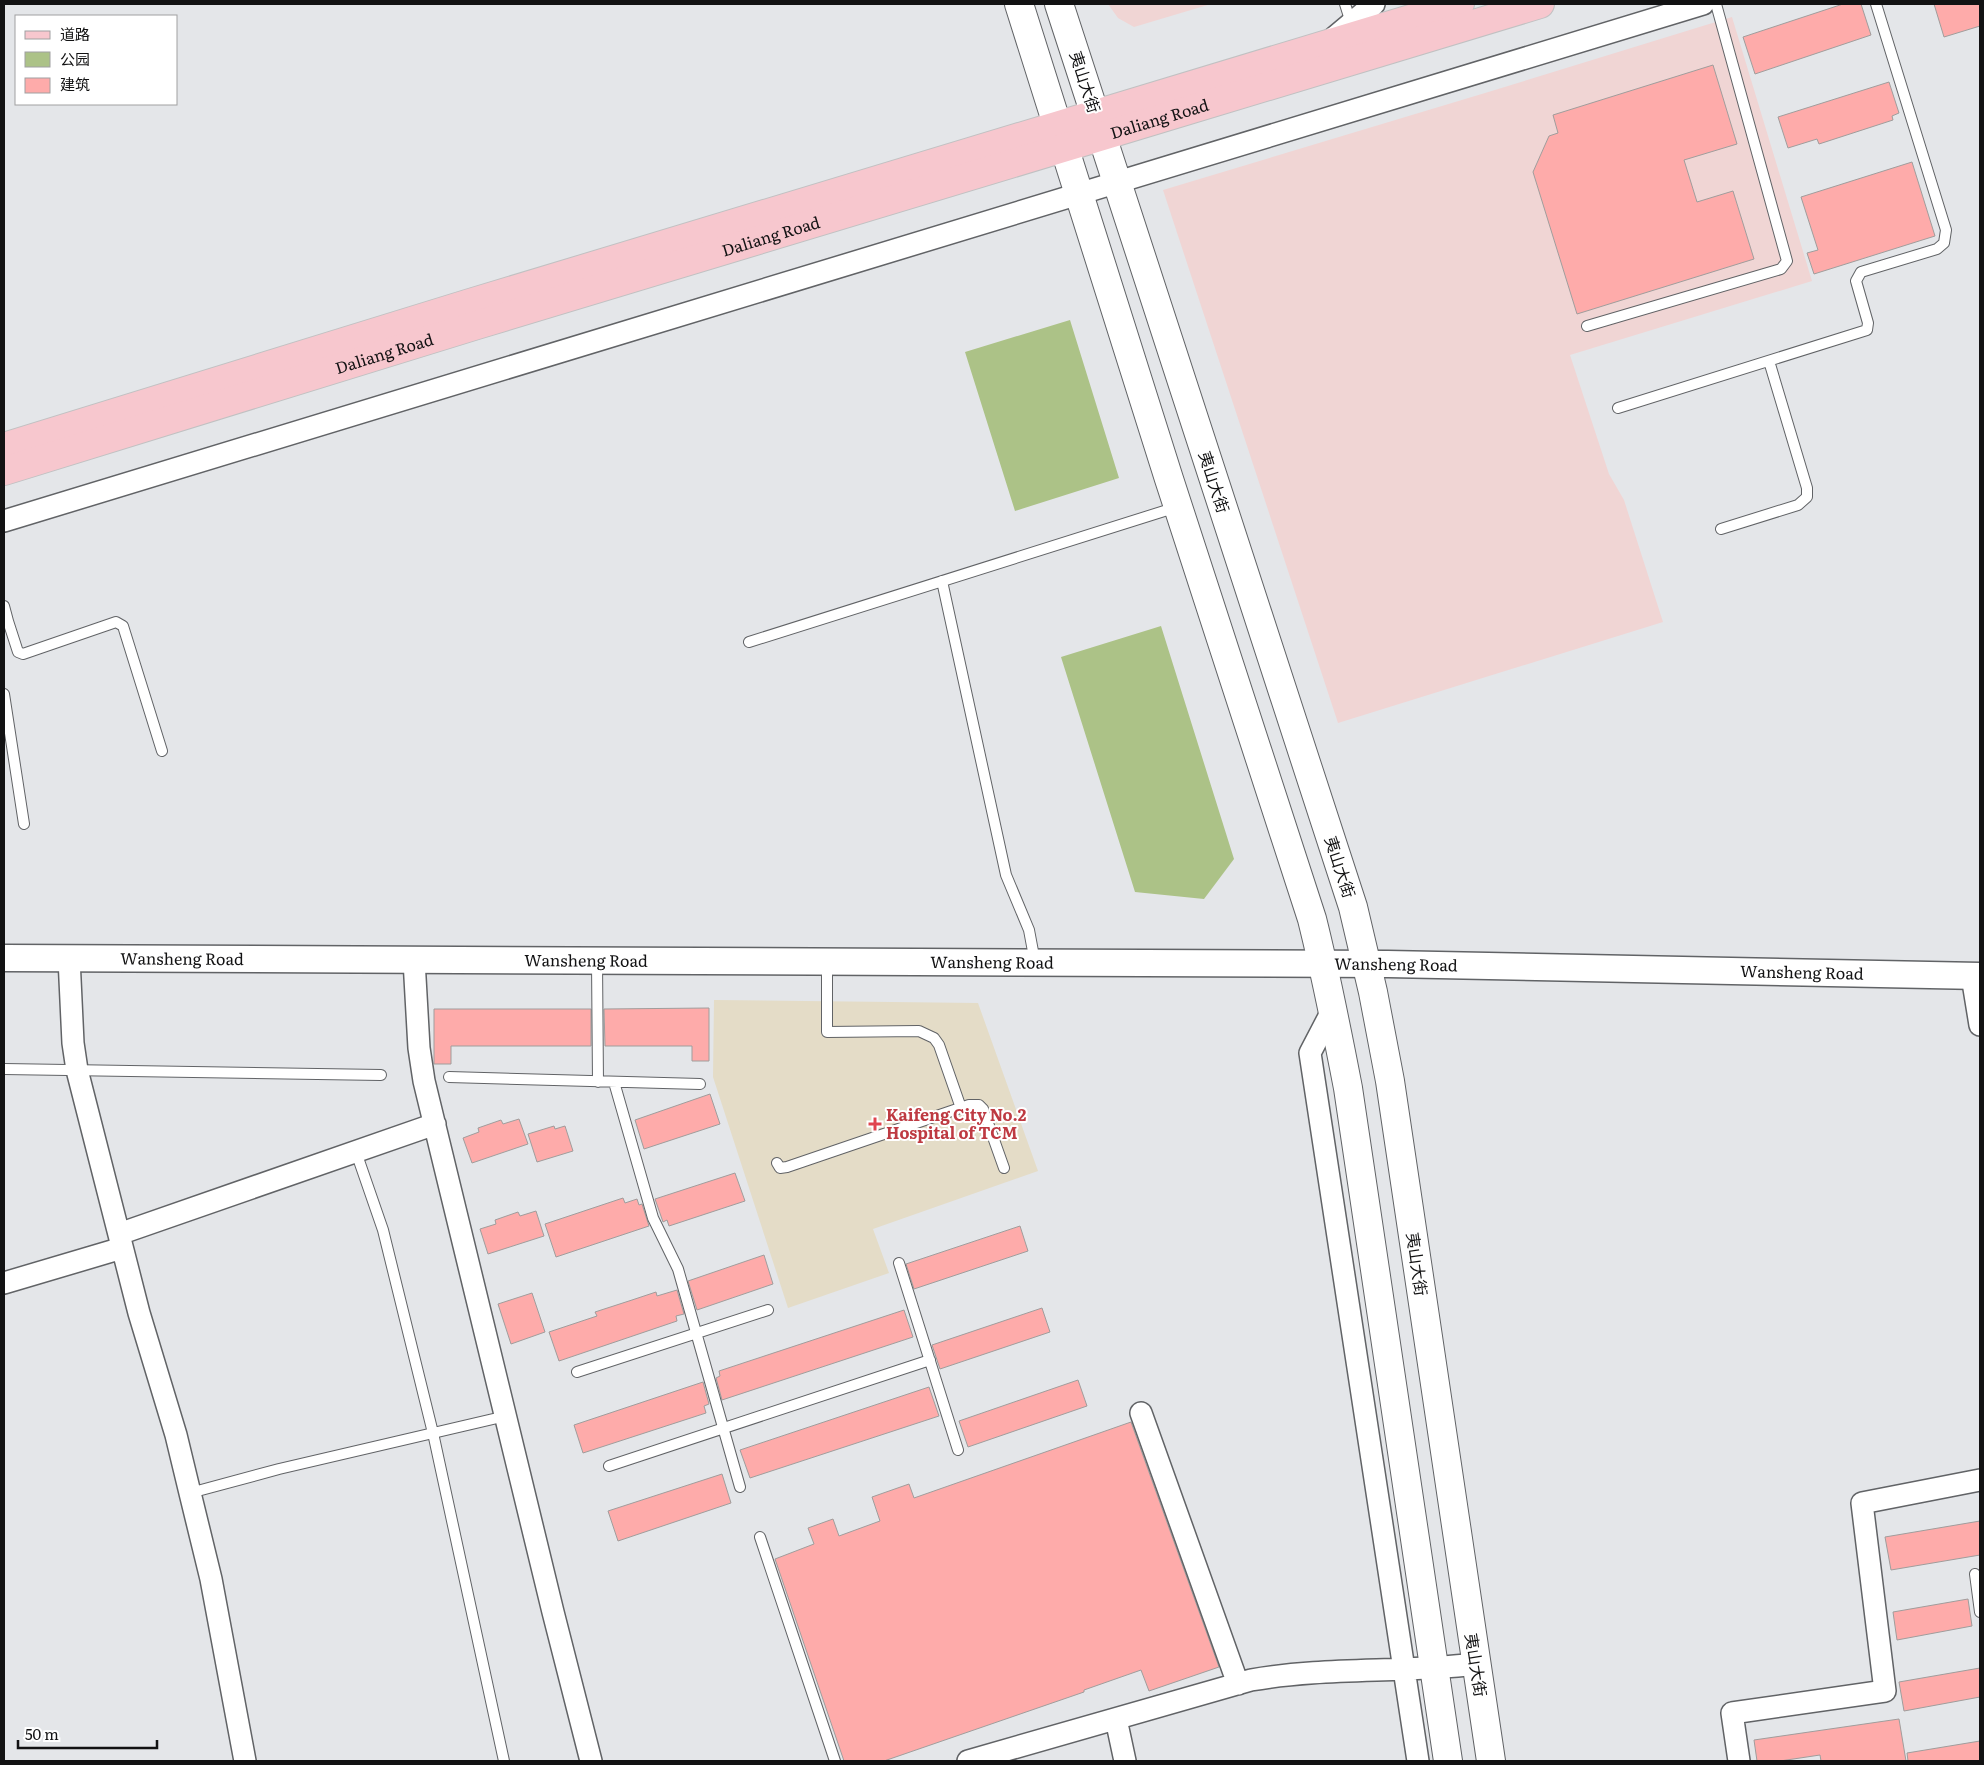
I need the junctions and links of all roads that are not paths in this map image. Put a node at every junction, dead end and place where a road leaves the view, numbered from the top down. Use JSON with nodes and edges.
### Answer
{"nodes":[{"id":1,"x":1020,"y":4,"type":"edge"},
{"id":2,"x":1059,"y":4,"type":"edge"},
{"id":3,"x":1374,"y":4,"type":"edge"},
{"id":4,"x":1460,"y":4,"type":"edge"},
{"id":5,"x":1540,"y":4,"type":"edge"},
{"id":6,"x":1702,"y":4,"type":"edge"},
{"id":7,"x":1716,"y":4,"type":"edge"},
{"id":8,"x":1876,"y":4,"type":"edge"},
{"id":9,"x":1348,"y":13,"type":"edge"},
{"id":10,"x":1325,"y":45,"type":"junction"},
{"id":11,"x":1098,"y":125,"type":"junction"},
{"id":12,"x":1061,"y":136,"type":"junction"},
{"id":13,"x":1117,"y":182,"type":"junction"},
{"id":14,"x":1079,"y":194,"type":"junction"},
{"id":15,"x":1587,"y":326,"type":"dead end"},
{"id":16,"x":1768,"y":361,"type":"junction"},
{"id":17,"x":1618,"y":408,"type":"dead end"},
{"id":18,"x":4,"y":447,"type":"edge"},
{"id":19,"x":4,"y":471,"type":"edge"},
{"id":20,"x":1178,"y":506,"type":"junction"},
{"id":21,"x":4,"y":521,"type":"edge"},
{"id":22,"x":1721,"y":529,"type":"dead end"},
{"id":23,"x":942,"y":581,"type":"junction"},
{"id":24,"x":4,"y":606,"type":"edge"},
{"id":25,"x":6,"y":622,"type":"edge"},
{"id":26,"x":749,"y":642,"type":"dead end"},
{"id":27,"x":4,"y":694,"type":"edge"},
{"id":28,"x":162,"y":751,"type":"dead end"},
{"id":29,"x":24,"y":824,"type":"dead end"},
{"id":30,"x":4,"y":958,"type":"edge"},
{"id":31,"x":69,"y":958,"type":"junction"},
{"id":32,"x":414,"y":960,"type":"junction"},
{"id":33,"x":597,"y":961,"type":"junction"},
{"id":34,"x":827,"y":962,"type":"junction"},
{"id":35,"x":1035,"y":963,"type":"junction"},
{"id":36,"x":1323,"y":964,"type":"junction"},
{"id":37,"x":1366,"y":964,"type":"junction"},
{"id":38,"x":1976,"y":976,"type":"edge"},
{"id":39,"x":1333,"y":1009,"type":"junction"},
{"id":40,"x":1980,"y":1024,"type":"edge"},
{"id":41,"x":4,"y":1069,"type":"edge"},
{"id":42,"x":77,"y":1070,"type":"junction"},
{"id":43,"x":381,"y":1075,"type":"dead end"},
{"id":44,"x":449,"y":1077,"type":"dead end"},
{"id":45,"x":598,"y":1082,"type":"junction"},
{"id":46,"x":614,"y":1082,"type":"junction"},
{"id":47,"x":700,"y":1084,"type":"dead end"},
{"id":48,"x":961,"y":1108,"type":"junction"},
{"id":49,"x":435,"y":1124,"type":"junction"},
{"id":50,"x":356,"y":1152,"type":"junction"},
{"id":51,"x":777,"y":1163,"type":"dead end"},
{"id":52,"x":1004,"y":1168,"type":"dead end"},
{"id":53,"x":121,"y":1241,"type":"junction"},
{"id":54,"x":900,"y":1263,"type":"dead end"},
{"id":55,"x":4,"y":1283,"type":"edge"},
{"id":56,"x":768,"y":1310,"type":"dead end"},
{"id":57,"x":696,"y":1334,"type":"junction"},
{"id":58,"x":930,"y":1360,"type":"junction"},
{"id":59,"x":577,"y":1372,"type":"dead end"},
{"id":60,"x":1141,"y":1413,"type":"dead end"},
{"id":61,"x":506,"y":1416,"type":"junction"},
{"id":62,"x":724,"y":1428,"type":"junction"},
{"id":63,"x":433,"y":1433,"type":"junction"},
{"id":64,"x":958,"y":1450,"type":"dead end"},
{"id":65,"x":609,"y":1466,"type":"dead end"},
{"id":66,"x":1980,"y":1480,"type":"edge"},
{"id":67,"x":740,"y":1487,"type":"dead end"},
{"id":68,"x":190,"y":1493,"type":"junction"},
{"id":69,"x":760,"y":1537,"type":"dead end"},
{"id":70,"x":1975,"y":1574,"type":"dead end"},
{"id":71,"x":1980,"y":1612,"type":"edge"},
{"id":72,"x":1476,"y":1664,"type":"junction"},
{"id":73,"x":1434,"y":1669,"type":"junction"},
{"id":74,"x":1404,"y":1670,"type":"junction"},
{"id":75,"x":1238,"y":1684,"type":"junction"},
{"id":76,"x":1116,"y":1719,"type":"junction"},
{"id":77,"x":991,"y":1758,"type":"edge"},
{"id":78,"x":245,"y":1761,"type":"edge"},
{"id":79,"x":504,"y":1761,"type":"edge"},
{"id":80,"x":591,"y":1761,"type":"edge"},
{"id":81,"x":835,"y":1761,"type":"edge"},
{"id":82,"x":968,"y":1761,"type":"edge"},
{"id":83,"x":1125,"y":1761,"type":"edge"},
{"id":84,"x":1418,"y":1761,"type":"edge"},
{"id":85,"x":1448,"y":1761,"type":"edge"},
{"id":86,"x":1491,"y":1761,"type":"edge"},
{"id":87,"x":1740,"y":1761,"type":"edge"}],
"edges":[{"from":1,"to":12,"type":"main road"},
{"from":2,"to":11,"type":"main road","name":"夷山大街"},
{"from":3,"to":9,"type":"street"},
{"from":4,"to":10,"type":"main road","name":"Daliang Road"},
{"from":5,"to":11,"type":"main road","name":"Daliang Road"},
{"from":6,"to":13,"type":"street"},
{"from":7,"to":15,"type":"lane"},
{"from":8,"to":16,"type":"lane"},
{"from":9,"to":10,"type":"street"},
{"from":10,"to":11,"type":"main road","name":"Daliang Road"},
{"from":11,"to":12,"type":"main road","name":"Daliang Road"},
{"from":11,"to":13,"type":"main road","name":"夷山大街"},
{"from":12,"to":14,"type":"main road"},
{"from":12,"to":18,"type":"main road","name":"Daliang Road"},
{"from":12,"to":19,"type":"main road","name":"Daliang Road"},
{"from":13,"to":14,"type":"street"},
{"from":13,"to":37,"type":"main road","name":"夷山大街"},
{"from":14,"to":20,"type":"main road"},
{"from":14,"to":21,"type":"street"},
{"from":16,"to":17,"type":"lane"},
{"from":16,"to":22,"type":"lane"},
{"from":20,"to":23,"type":"lane"},
{"from":20,"to":36,"type":"main road"},
{"from":23,"to":26,"type":"lane"},
{"from":23,"to":35,"type":"lane"},
{"from":24,"to":25,"type":"lane"},
{"from":25,"to":28,"type":"lane"},
{"from":27,"to":29,"type":"lane"},
{"from":30,"to":31,"type":"street","name":"Wansheng Road"},
{"from":31,"to":32,"type":"street","name":"Wansheng Road"},
{"from":31,"to":42,"type":"street"},
{"from":32,"to":33,"type":"street","name":"Wansheng Road"},
{"from":32,"to":49,"type":"street"},
{"from":33,"to":34,"type":"street","name":"Wansheng Road"},
{"from":33,"to":45,"type":"lane"},
{"from":34,"to":35,"type":"street","name":"Wansheng Road"},
{"from":34,"to":48,"type":"lane"},
{"from":35,"to":36,"type":"street","name":"Wansheng Road"},
{"from":36,"to":37,"type":"street","name":"Wansheng Road"},
{"from":36,"to":39,"type":"main road"},
{"from":37,"to":38,"type":"street","name":"Wansheng Road"},
{"from":37,"to":72,"type":"main road","name":"夷山大街"},
{"from":38,"to":40,"type":"street"},
{"from":39,"to":73,"type":"main road"},
{"from":39,"to":74,"type":"street"},
{"from":41,"to":42,"type":"lane"},
{"from":42,"to":43,"type":"lane"},
{"from":42,"to":53,"type":"street"},
{"from":44,"to":45,"type":"lane"},
{"from":45,"to":46,"type":"lane"},
{"from":46,"to":47,"type":"lane"},
{"from":46,"to":57,"type":"lane"},
{"from":48,"to":51,"type":"lane"},
{"from":48,"to":52,"type":"lane"},
{"from":49,"to":50,"type":"street"},
{"from":49,"to":61,"type":"street"},
{"from":50,"to":53,"type":"street"},
{"from":50,"to":63,"type":"lane"},
{"from":53,"to":55,"type":"street"},
{"from":53,"to":68,"type":"street"},
{"from":54,"to":58,"type":"lane"},
{"from":56,"to":57,"type":"lane"},
{"from":57,"to":59,"type":"lane"},
{"from":57,"to":62,"type":"lane"},
{"from":58,"to":62,"type":"lane"},
{"from":58,"to":64,"type":"lane"},
{"from":60,"to":75,"type":"street"},
{"from":61,"to":63,"type":"lane"},
{"from":61,"to":80,"type":"street"},
{"from":62,"to":65,"type":"lane"},
{"from":62,"to":67,"type":"lane"},
{"from":63,"to":68,"type":"lane"},
{"from":63,"to":79,"type":"lane"},
{"from":66,"to":87,"type":"street"},
{"from":68,"to":78,"type":"street"},
{"from":69,"to":81,"type":"lane"},
{"from":70,"to":71,"type":"lane"},
{"from":72,"to":73,"type":"street"},
{"from":72,"to":86,"type":"main road","name":"夷山大街"},
{"from":73,"to":74,"type":"street"},
{"from":73,"to":85,"type":"main road"},
{"from":74,"to":75,"type":"street"},
{"from":74,"to":84,"type":"street"},
{"from":75,"to":76,"type":"street"},
{"from":76,"to":77,"type":"street"},
{"from":76,"to":83,"type":"street"},
{"from":77,"to":82,"type":"street"}]}
